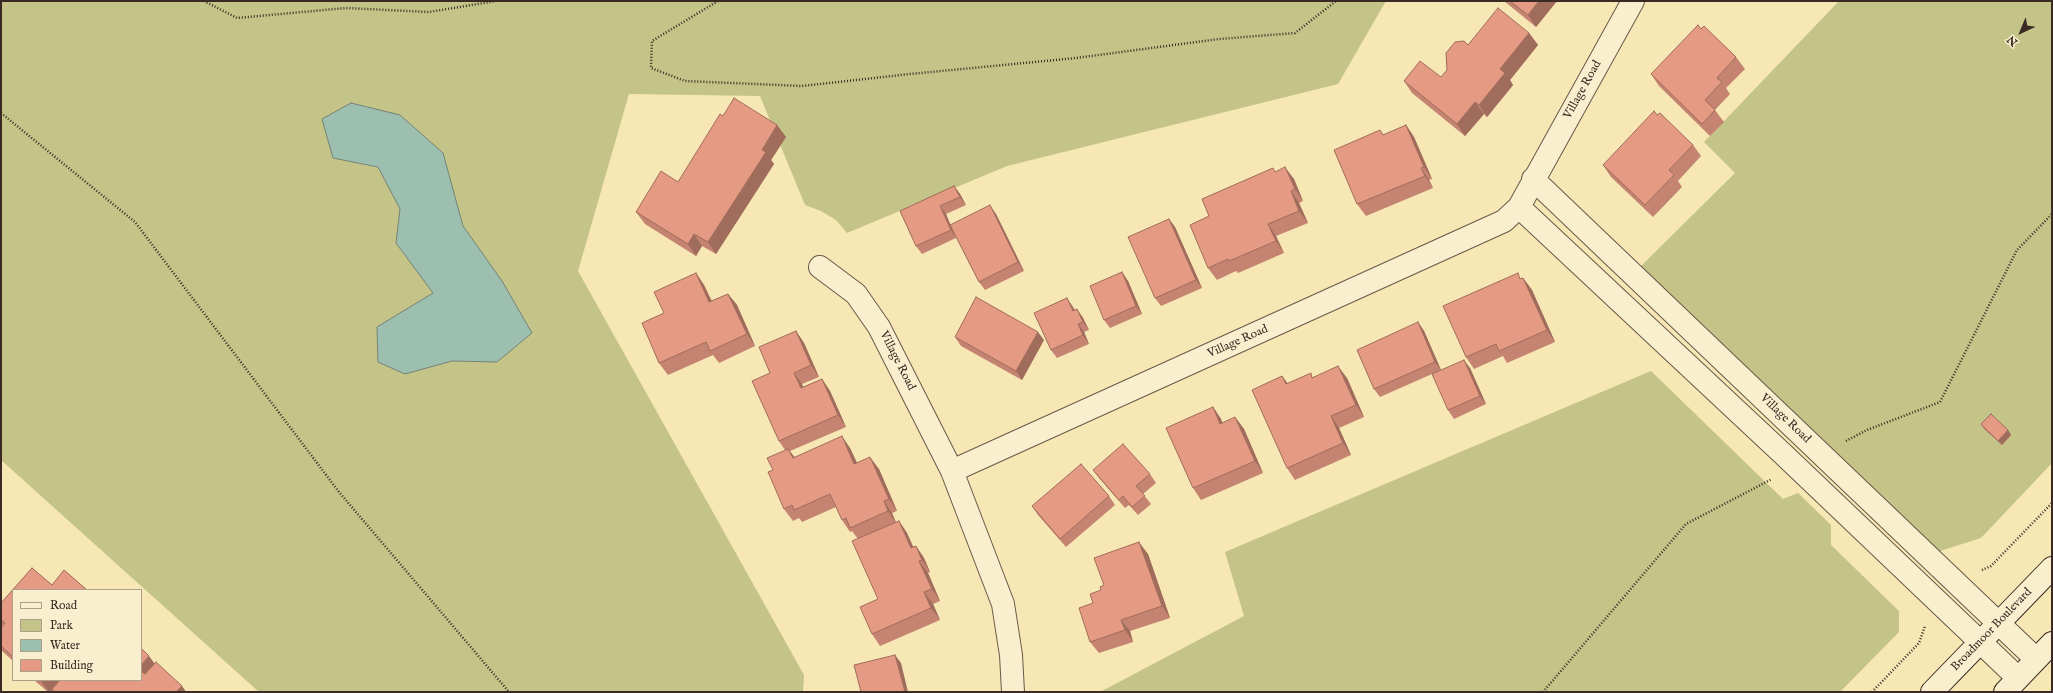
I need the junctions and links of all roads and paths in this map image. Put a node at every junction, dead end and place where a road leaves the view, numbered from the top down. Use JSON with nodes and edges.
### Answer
{"nodes":[{"id":1,"x":204,"y":1,"type":"edge"},
{"id":2,"x":496,"y":1,"type":"edge"},
{"id":3,"x":718,"y":1,"type":"edge"},
{"id":4,"x":1336,"y":1,"type":"edge"},
{"id":5,"x":1633,"y":1,"type":"edge"},
{"id":6,"x":1,"y":113,"type":"edge"},
{"id":7,"x":1533,"y":179,"type":"junction"},
{"id":8,"x":1519,"y":206,"type":"junction"},
{"id":9,"x":820,"y":267,"type":"dead end"},
{"id":10,"x":952,"y":471,"type":"junction"},
{"id":11,"x":2052,"y":503,"type":"edge"},
{"id":12,"x":2052,"y":568,"type":"edge"},
{"id":13,"x":1977,"y":573,"type":"dead end"},
{"id":14,"x":1924,"y":621,"type":"dead end"},
{"id":15,"x":1998,"y":624,"type":"junction"},
{"id":16,"x":1980,"y":642,"type":"junction"},
{"id":17,"x":2052,"y":643,"type":"edge"},
{"id":18,"x":2036,"y":660,"type":"junction"},
{"id":19,"x":2012,"y":685,"type":"edge"},
{"id":20,"x":509,"y":692,"type":"edge"},
{"id":21,"x":1013,"y":692,"type":"edge"},
{"id":22,"x":1872,"y":692,"type":"edge"},
{"id":23,"x":1932,"y":692,"type":"edge"}],
"edges":[{"from":1,"to":2,"type":"path"},
{"from":3,"to":4,"type":"path"},
{"from":5,"to":7,"type":"street","name":"Village Road"},
{"from":6,"to":20,"type":"path"},
{"from":7,"to":8,"type":"street","name":"Village Road"},
{"from":7,"to":15,"type":"street","name":"Village Road"},
{"from":8,"to":10,"type":"street","name":"Village Road"},
{"from":8,"to":16,"type":"street"},
{"from":9,"to":10,"type":"street","name":"Village Road"},
{"from":10,"to":21,"type":"street","name":"Village Road"},
{"from":11,"to":13,"type":"path"},
{"from":12,"to":15,"type":"street","name":"Broadmoor Boulevard"},
{"from":14,"to":22,"type":"path"},
{"from":15,"to":16,"type":"street","name":"Broadmoor Boulevard"},
{"from":15,"to":18,"type":"street","name":"Village Road"},
{"from":16,"to":19,"type":"street"},
{"from":16,"to":23,"type":"street","name":"Broadmoor Boulevard"},
{"from":17,"to":18,"type":"street"},
{"from":18,"to":19,"type":"street"}]}
